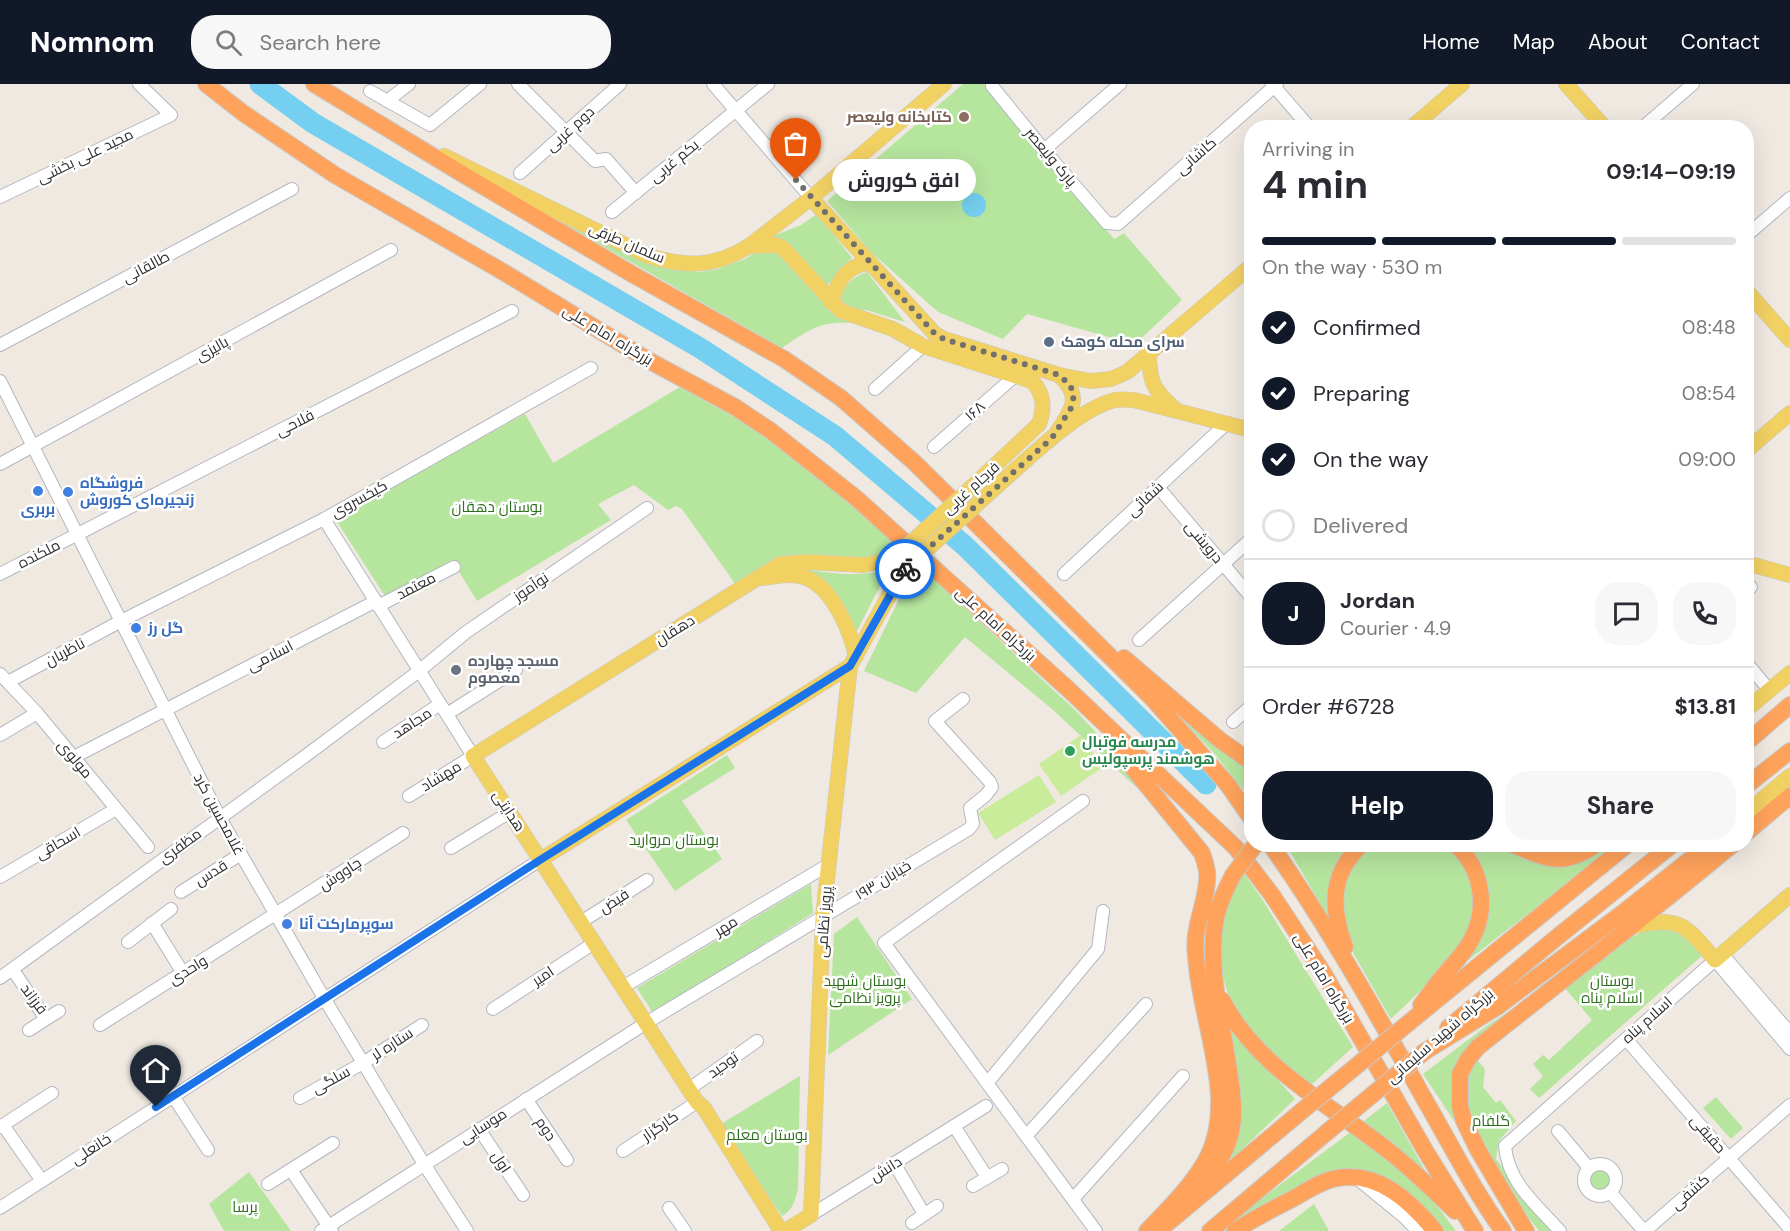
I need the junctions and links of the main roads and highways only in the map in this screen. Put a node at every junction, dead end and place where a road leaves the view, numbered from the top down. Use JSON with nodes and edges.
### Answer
{"nodes":[{"id":1,"x":206,"y":84,"type":"edge"},
{"id":2,"x":314,"y":84,"type":"edge"},
{"id":3,"x":944,"y":84,"type":"edge"},
{"id":4,"x":1462,"y":84,"type":"edge"},
{"id":5,"x":1566,"y":84,"type":"edge"},
{"id":6,"x":1420,"y":120,"type":"edge"},
{"id":7,"x":1598,"y":120,"type":"edge"},
{"id":8,"x":411,"y":142,"type":"junction"},
{"id":9,"x":811,"y":198,"type":"junction"},
{"id":10,"x":749,"y":246,"type":"junction"},
{"id":11,"x":870,"y":263,"type":"junction"},
{"id":12,"x":1244,"y":272,"type":"edge"},
{"id":13,"x":1754,"y":299,"type":"edge"},
{"id":14,"x":831,"y":302,"type":"junction"},
{"id":15,"x":1790,"y":340,"type":"edge"},
{"id":16,"x":1149,"y":354,"type":"junction"},
{"id":17,"x":1059,"y":375,"type":"junction"},
{"id":18,"x":1176,"y":410,"type":"junction"},
{"id":19,"x":1043,"y":413,"type":"joint"},
{"id":20,"x":1790,"y":413,"type":"edge"},
{"id":21,"x":1244,"y":428,"type":"edge"},
{"id":22,"x":1052,"y":438,"type":"junction"},
{"id":23,"x":1754,"y":444,"type":"edge"},
{"id":24,"x":893,"y":559,"type":"joint"},
{"id":25,"x":1754,"y":565,"type":"edge"},
{"id":26,"x":1790,"y":575,"type":"edge"},
{"id":27,"x":756,"y":579,"type":"junction"},
{"id":28,"x":1069,"y":615,"type":"junction"},
{"id":29,"x":853,"y":661,"type":"junction"},
{"id":30,"x":1790,"y":673,"type":"edge"},
{"id":31,"x":1067,"y":688,"type":"junction"},
{"id":32,"x":1754,"y":704,"type":"edge"},
{"id":33,"x":1784,"y":709,"type":"edge"},
{"id":34,"x":1754,"y":730,"type":"edge"},
{"id":35,"x":1754,"y":737,"type":"edge"},
{"id":36,"x":1790,"y":751,"type":"edge"},
{"id":37,"x":473,"y":756,"type":"joint"},
{"id":38,"x":1244,"y":757,"type":"edge"},
{"id":39,"x":1790,"y":776,"type":"edge"},
{"id":40,"x":1754,"y":780,"type":"edge"},
{"id":41,"x":1790,"y":796,"type":"edge"},
{"id":42,"x":1754,"y":806,"type":"edge"},
{"id":43,"x":1244,"y":808,"type":"edge"},
{"id":44,"x":1754,"y":826,"type":"edge"},
{"id":45,"x":1250,"y":852,"type":"edge"},
{"id":46,"x":1276,"y":852,"type":"edge"},
{"id":47,"x":1355,"y":852,"type":"edge"},
{"id":48,"x":1462,"y":852,"type":"edge"},
{"id":49,"x":1530,"y":852,"type":"edge"},
{"id":50,"x":1583,"y":852,"type":"edge"},
{"id":51,"x":1618,"y":852,"type":"edge"},
{"id":52,"x":1663,"y":852,"type":"edge"},
{"id":53,"x":1699,"y":852,"type":"edge"},
{"id":54,"x":1722,"y":852,"type":"edge"},
{"id":55,"x":540,"y":860,"type":"junction"},
{"id":56,"x":1790,"y":895,"type":"edge"},
{"id":57,"x":1630,"y":927,"type":"junction"},
{"id":58,"x":1597,"y":951,"type":"junction"},
{"id":59,"x":1358,"y":982,"type":"junction"},
{"id":60,"x":1217,"y":991,"type":"junction"},
{"id":61,"x":1497,"y":1007,"type":"junction"},
{"id":62,"x":1406,"y":1025,"type":"junction"},
{"id":63,"x":1424,"y":1052,"type":"junction"},
{"id":64,"x":693,"y":1095,"type":"junction"},
{"id":65,"x":811,"y":1215,"type":"joint"},
{"id":66,"x":1473,"y":1228,"type":"edge"},
{"id":67,"x":1161,"y":1229,"type":"edge"},
{"id":68,"x":763,"y":1231,"type":"edge"},
{"id":69,"x":783,"y":1231,"type":"edge"},
{"id":70,"x":1147,"y":1231,"type":"edge"},
{"id":71,"x":1210,"y":1231,"type":"edge"},
{"id":72,"x":1235,"y":1231,"type":"edge"},
{"id":73,"x":1435,"y":1231,"type":"edge"},
{"id":74,"x":1503,"y":1231,"type":"edge"},
{"id":75,"x":1526,"y":1231,"type":"edge"}],
"edges":[{"from":1,"to":31,"type":"highway","name":"بزرگراه امام علی"},
{"from":2,"to":8,"type":"highway"},
{"from":3,"to":9,"type":"main road"},
{"from":4,"to":6,"type":"main road"},
{"from":5,"to":7,"type":"main road"},
{"from":8,"to":10,"type":"main road","name":"سلمان طرقی"},
{"from":8,"to":28,"type":"highway"},
{"from":9,"to":10,"type":"main road"},
{"from":9,"to":11,"type":"main road"},
{"from":10,"to":14,"type":"main road","name":"سلمان طرقی"},
{"from":11,"to":14,"type":"main road"},
{"from":11,"to":17,"type":"main road"},
{"from":12,"to":16,"type":"main road"},
{"from":13,"to":15,"type":"main road"},
{"from":14,"to":19,"type":"main road","name":"سلمان طرقی"},
{"from":16,"to":17,"type":"main road"},
{"from":16,"to":18,"type":"main road"},
{"from":17,"to":22,"type":"main road"},
{"from":18,"to":21,"type":"main road"},
{"from":18,"to":22,"type":"main road","name":"فرجام غربی"},
{"from":19,"to":24,"type":"main road","name":"فرجام غربی","bridge":true},
{"from":20,"to":23,"type":"main road"},
{"from":22,"to":29,"type":"main road","name":"فرجام غربی","bridge":true},
{"from":24,"to":27,"type":"main road","name":"دهقان"},
{"from":25,"to":26,"type":"main road"},
{"from":27,"to":29,"type":"main road"},
{"from":27,"to":37,"type":"main road","name":"دهقان"},
{"from":28,"to":38,"type":"highway"},
{"from":28,"to":43,"type":"highway"},
{"from":29,"to":55,"type":"main road","name":"خانعلی"},
{"from":29,"to":65,"type":"main road","name":"پرویز نظامی"},
{"from":30,"to":32,"type":"main road"},
{"from":31,"to":66,"type":"highway","name":"بزرگراه امام علی"},
{"from":31,"to":70,"type":"highway"},
{"from":33,"to":34,"type":"highway"},
{"from":33,"to":35,"type":"highway"},
{"from":36,"to":40,"type":"highway"},
{"from":37,"to":55,"type":"main road","name":"هدایتی"},
{"from":39,"to":42,"type":"main road"},
{"from":41,"to":44,"type":"highway"},
{"from":45,"to":60,"type":"highway","bridge":true},
{"from":46,"to":59,"type":"highway","name":"بزرگراه امام علی"},
{"from":47,"to":59,"type":"highway"},
{"from":48,"to":62,"type":"highway"},
{"from":49,"to":50,"type":"highway"},
{"from":51,"to":62,"type":"highway","name":"بزرگراه شهید سلیمانی"},
{"from":52,"to":63,"type":"highway","name":"بزرگراه شهید سلیمانی"},
{"from":53,"to":61,"type":"highway"},
{"from":54,"to":57,"type":"highway"},
{"from":55,"to":64,"type":"main road","name":"هدایتی"},
{"from":56,"to":57,"type":"main road","name":"اسلام پناه"},
{"from":57,"to":58,"type":"highway"},
{"from":58,"to":61,"type":"highway"},
{"from":58,"to":75,"type":"highway"},
{"from":59,"to":74,"type":"highway","name":"بزرگراه امام علی"},
{"from":60,"to":66,"type":"highway"},
{"from":60,"to":67,"type":"highway"},
{"from":61,"to":63,"type":"highway"},
{"from":62,"to":67,"type":"highway","name":"بزرگراه شهید سلیمانی","bridge":true},
{"from":63,"to":71,"type":"highway","name":"بزرگراه شهید سلیمانی","bridge":true},
{"from":64,"to":68,"type":"main road","name":"هدایتی"},
{"from":64,"to":69,"type":"main road","name":"هدایتی"},
{"from":65,"to":69,"type":"main road","name":"دانش"},
{"from":72,"to":73,"type":"highway"}]}
